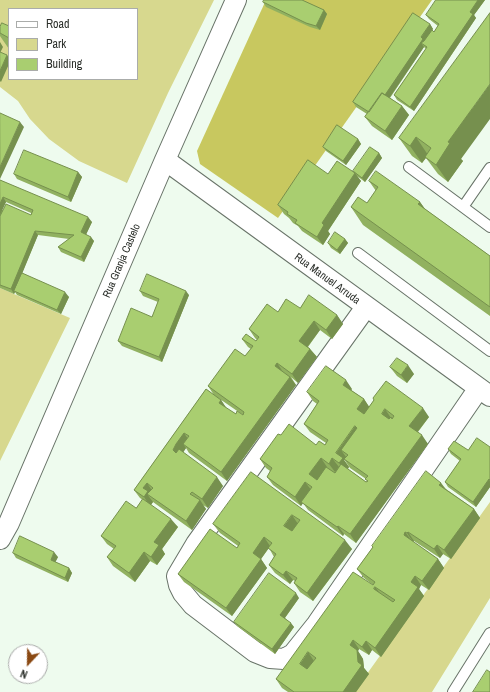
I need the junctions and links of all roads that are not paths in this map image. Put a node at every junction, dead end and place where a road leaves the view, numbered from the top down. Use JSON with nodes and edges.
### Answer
{"nodes":[{"id":1,"x":236,"y":0,"type":"edge"},
{"id":2,"x":165,"y":160,"type":"junction"},
{"id":3,"x":409,"y":167,"type":"edge"},
{"id":4,"x":490,"y":168,"type":"edge"},
{"id":5,"x":463,"y":207,"type":"junction"},
{"id":6,"x":490,"y":227,"type":"edge"},
{"id":7,"x":358,"y":253,"type":"dead end"},
{"id":8,"x":366,"y":307,"type":"junction"},
{"id":9,"x":490,"y":351,"type":"edge"},
{"id":10,"x":484,"y":392,"type":"edge"},
{"id":11,"x":5,"y":531,"type":"edge"},
{"id":12,"x":490,"y":633,"type":"edge"},
{"id":13,"x":453,"y":692,"type":"edge"}],
"edges":[{"from":1,"to":2,"type":"street","name":"Rua Granja Castelo"},
{"from":2,"to":8,"type":"street","name":"Rua Manuel Arruda"},
{"from":2,"to":11,"type":"street","name":"Rua Granja Castelo"},
{"from":3,"to":5,"type":"lane"},
{"from":4,"to":5,"type":"lane"},
{"from":5,"to":6,"type":"lane"},
{"from":7,"to":9,"type":"lane"},
{"from":8,"to":10,"type":"street","name":"Rua Manuel Arruda"},
{"from":8,"to":10,"type":"street"},
{"from":12,"to":13,"type":"lane"}]}
